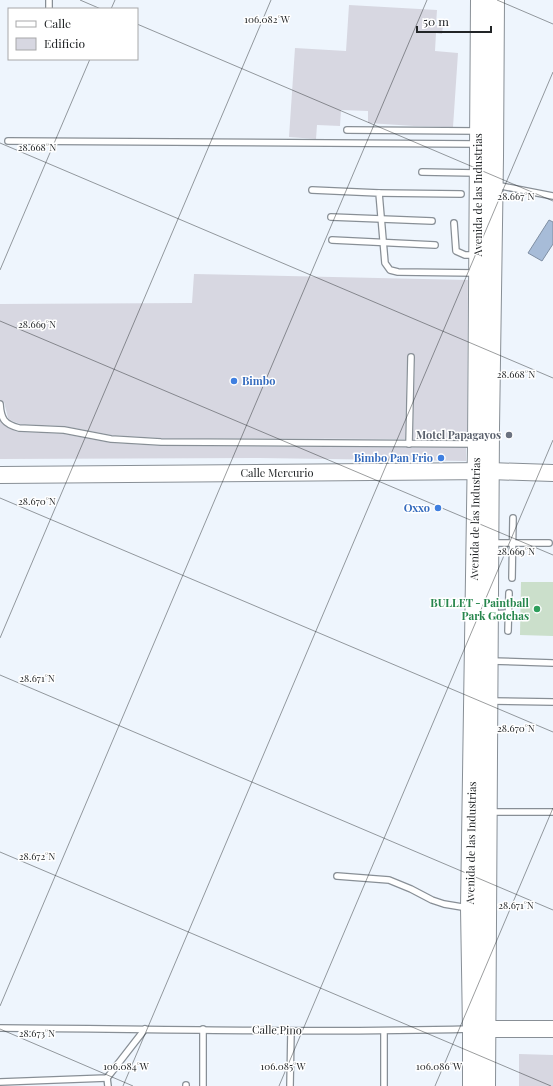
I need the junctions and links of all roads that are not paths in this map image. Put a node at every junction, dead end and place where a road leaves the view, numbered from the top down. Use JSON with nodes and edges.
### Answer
{"nodes":[{"id":1,"x":480,"y":0,"type":"edge"},
{"id":2,"x":495,"y":0,"type":"edge"},
{"id":3,"x":347,"y":130,"type":"dead end"},
{"id":4,"x":8,"y":141,"type":"dead end"},
{"id":5,"x":482,"y":154,"type":"junction"},
{"id":6,"x":422,"y":172,"type":"dead end"},
{"id":7,"x":494,"y":185,"type":"junction"},
{"id":8,"x":312,"y":190,"type":"dead end"},
{"id":9,"x":379,"y":193,"type":"junction"},
{"id":10,"x":461,"y":194,"type":"dead end"},
{"id":11,"x":553,"y":196,"type":"edge"},
{"id":12,"x":331,"y":217,"type":"dead end"},
{"id":13,"x":382,"y":220,"type":"junction"},
{"id":14,"x":432,"y":221,"type":"dead end"},
{"id":15,"x":454,"y":223,"type":"dead end"},
{"id":16,"x":332,"y":240,"type":"dead end"},
{"id":17,"x":384,"y":242,"type":"junction"},
{"id":18,"x":434,"y":245,"type":"dead end"},
{"id":19,"x":478,"y":255,"type":"junction"},
{"id":20,"x":478,"y":273,"type":"junction"},
{"id":21,"x":411,"y":357,"type":"dead end"},
{"id":22,"x":0,"y":404,"type":"edge"},
{"id":23,"x":481,"y":433,"type":"junction"},
{"id":24,"x":409,"y":444,"type":"junction"},
{"id":25,"x":483,"y":472,"type":"junction"},
{"id":26,"x":553,"y":473,"type":"edge"},
{"id":27,"x":0,"y":475,"type":"edge"},
{"id":28,"x":513,"y":518,"type":"dead end"},
{"id":29,"x":489,"y":543,"type":"junction"},
{"id":30,"x":549,"y":543,"type":"dead end"},
{"id":31,"x":512,"y":544,"type":"junction"},
{"id":32,"x":512,"y":578,"type":"dead end"},
{"id":33,"x":509,"y":593,"type":"dead end"},
{"id":34,"x":508,"y":613,"type":"junction"},
{"id":35,"x":488,"y":614,"type":"junction"},
{"id":36,"x":508,"y":630,"type":"dead end"},
{"id":37,"x":481,"y":661,"type":"junction"},
{"id":38,"x":553,"y":663,"type":"edge"},
{"id":39,"x":481,"y":701,"type":"junction"},
{"id":40,"x":553,"y":702,"type":"edge"},
{"id":41,"x":488,"y":812,"type":"junction"},
{"id":42,"x":553,"y":812,"type":"edge"},
{"id":43,"x":479,"y":832,"type":"junction"},
{"id":44,"x":337,"y":876,"type":"dead end"},
{"id":45,"x":478,"y":908,"type":"junction"},
{"id":46,"x":0,"y":1028,"type":"edge"},
{"id":47,"x":145,"y":1029,"type":"junction"},
{"id":48,"x":202,"y":1029,"type":"junction"},
{"id":49,"x":479,"y":1029,"type":"junction"},
{"id":50,"x":553,"y":1029,"type":"edge"},
{"id":51,"x":291,"y":1031,"type":"junction"},
{"id":52,"x":384,"y":1031,"type":"junction"},
{"id":53,"x":107,"y":1078,"type":"junction"},
{"id":54,"x":0,"y":1082,"type":"edge"},
{"id":55,"x":108,"y":1086,"type":"edge"},
{"id":56,"x":203,"y":1086,"type":"edge"},
{"id":57,"x":290,"y":1086,"type":"edge"},
{"id":58,"x":384,"y":1086,"type":"edge"},
{"id":59,"x":472,"y":1086,"type":"edge"},
{"id":60,"x":486,"y":1086,"type":"edge"}],
"edges":[{"from":1,"to":5,"type":"main road","name":"Avenida de las Industrias"},
{"from":2,"to":5,"type":"main road","name":"Avenida de las Industrias"},
{"from":3,"to":5,"type":"lane"},
{"from":4,"to":5,"type":"lane"},
{"from":5,"to":6,"type":"lane"},
{"from":5,"to":7,"type":"main road","name":"Avenida de las Industrias"},
{"from":5,"to":19,"type":"main road","name":"Avenida de las Industrias"},
{"from":7,"to":11,"type":"lane"},
{"from":7,"to":23,"type":"main road","name":"Avenida de las Industrias"},
{"from":8,"to":9,"type":"lane"},
{"from":9,"to":10,"type":"lane"},
{"from":9,"to":13,"type":"lane"},
{"from":12,"to":13,"type":"lane"},
{"from":13,"to":14,"type":"lane"},
{"from":13,"to":17,"type":"lane"},
{"from":15,"to":19,"type":"lane"},
{"from":16,"to":17,"type":"lane"},
{"from":17,"to":18,"type":"lane"},
{"from":17,"to":20,"type":"lane"},
{"from":19,"to":20,"type":"main road","name":"Avenida de las Industrias"},
{"from":20,"to":23,"type":"main road","name":"Avenida de las Industrias"},
{"from":21,"to":24,"type":"lane"},
{"from":22,"to":24,"type":"lane"},
{"from":23,"to":24,"type":"lane"},
{"from":23,"to":25,"type":"main road","name":"Avenida de las Industrias"},
{"from":25,"to":26,"type":"main road","name":"Calle Mercurio"},
{"from":25,"to":27,"type":"main road","name":"Calle Mercurio"},
{"from":25,"to":29,"type":"main road","name":"Avenida de las Industrias"},
{"from":25,"to":37,"type":"main road","name":"Avenida de las Industrias"},
{"from":28,"to":31,"type":"lane"},
{"from":29,"to":31,"type":"lane"},
{"from":29,"to":35,"type":"main road","name":"Avenida de las Industrias"},
{"from":30,"to":31,"type":"lane"},
{"from":31,"to":32,"type":"lane"},
{"from":33,"to":34,"type":"lane"},
{"from":34,"to":35,"type":"lane"},
{"from":34,"to":36,"type":"lane"},
{"from":35,"to":37,"type":"main road","name":"Avenida de las Industrias"},
{"from":37,"to":38,"type":"lane"},
{"from":37,"to":39,"type":"main road","name":"Avenida de las Industrias"},
{"from":39,"to":40,"type":"lane"},
{"from":39,"to":41,"type":"main road","name":"Avenida de las Industrias"},
{"from":39,"to":43,"type":"main road","name":"Avenida de las Industrias"},
{"from":41,"to":42,"type":"lane"},
{"from":41,"to":43,"type":"main road","name":"Avenida de las Industrias"},
{"from":43,"to":45,"type":"main road","name":"Avenida de las Industrias"},
{"from":44,"to":45,"type":"lane"},
{"from":45,"to":49,"type":"main road","name":"Avenida de las Industrias"},
{"from":46,"to":47,"type":"lane","name":"Calle Pino"},
{"from":47,"to":48,"type":"lane","name":"Calle Pino"},
{"from":47,"to":53,"type":"lane"},
{"from":48,"to":51,"type":"lane","name":"Calle Pino"},
{"from":48,"to":56,"type":"lane"},
{"from":49,"to":50,"type":"main road","name":"Calle Pino"},
{"from":49,"to":52,"type":"lane","name":"Calle Pino"},
{"from":49,"to":59,"type":"main road","name":"Avenida de las Industrias"},
{"from":49,"to":60,"type":"main road","name":"Avenida de las Industrias"},
{"from":51,"to":52,"type":"lane","name":"Calle Pino"},
{"from":51,"to":57,"type":"lane"},
{"from":52,"to":58,"type":"lane"},
{"from":53,"to":54,"type":"lane"},
{"from":53,"to":55,"type":"lane"}]}
